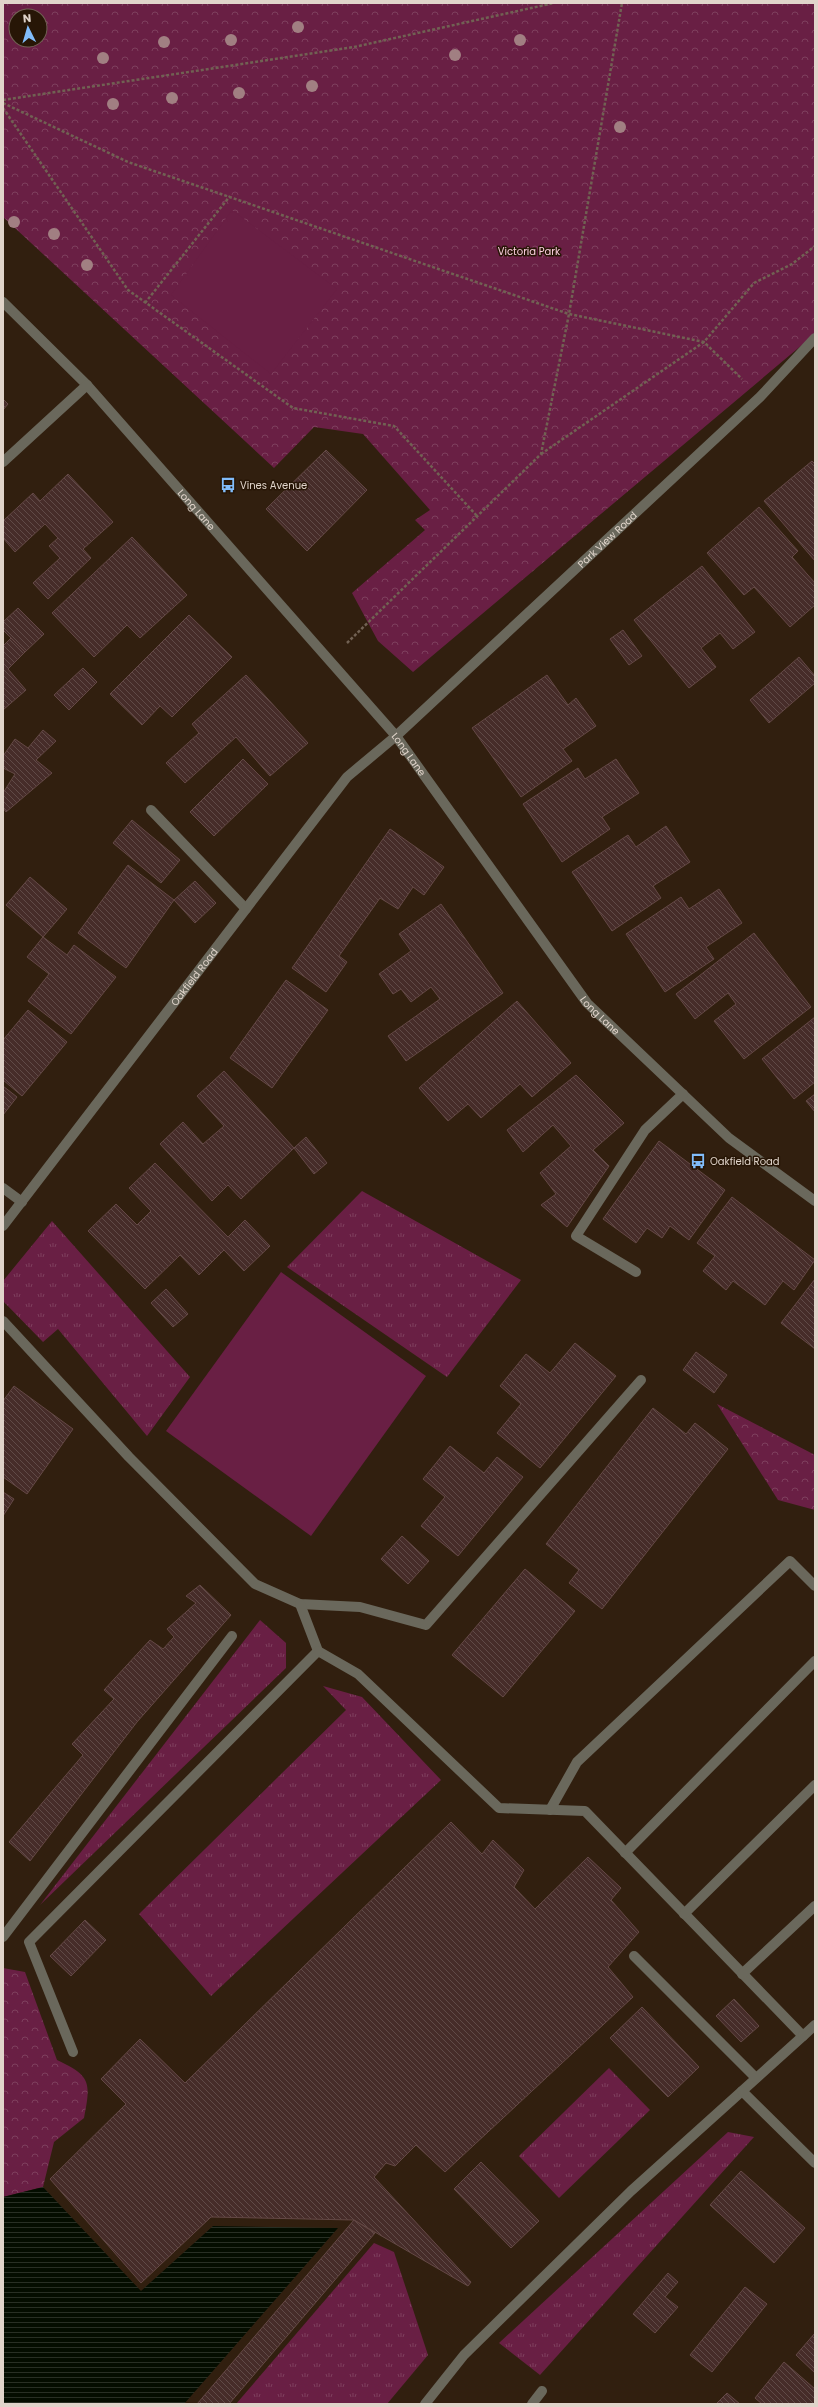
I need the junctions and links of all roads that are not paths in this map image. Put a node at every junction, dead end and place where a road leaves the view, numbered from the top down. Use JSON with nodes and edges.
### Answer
{"nodes":[{"id":1,"x":3,"y":302,"type":"edge"},
{"id":2,"x":815,"y":338,"type":"edge"},
{"id":3,"x":87,"y":385,"type":"junction"},
{"id":4,"x":3,"y":462,"type":"edge"},
{"id":5,"x":396,"y":736,"type":"junction"},
{"id":6,"x":151,"y":810,"type":"dead end"},
{"id":7,"x":246,"y":909,"type":"junction"},
{"id":8,"x":683,"y":1094,"type":"junction"},
{"id":9,"x":3,"y":1188,"type":"edge"},
{"id":10,"x":815,"y":1201,"type":"edge"},
{"id":11,"x":22,"y":1202,"type":"junction"},
{"id":12,"x":3,"y":1226,"type":"edge"},
{"id":13,"x":636,"y":1272,"type":"dead end"},
{"id":14,"x":3,"y":1321,"type":"edge"},
{"id":15,"x":641,"y":1380,"type":"dead end"},
{"id":16,"x":815,"y":1586,"type":"edge"},
{"id":17,"x":300,"y":1604,"type":"junction"},
{"id":18,"x":232,"y":1636,"type":"dead end"},
{"id":19,"x":318,"y":1651,"type":"junction"},
{"id":20,"x":815,"y":1661,"type":"edge"},
{"id":21,"x":815,"y":1785,"type":"edge"},
{"id":22,"x":550,"y":1810,"type":"junction"},
{"id":23,"x":625,"y":1853,"type":"junction"},
{"id":24,"x":815,"y":1906,"type":"edge"},
{"id":25,"x":684,"y":1914,"type":"junction"},
{"id":26,"x":3,"y":1937,"type":"edge"},
{"id":27,"x":634,"y":1956,"type":"dead end"},
{"id":28,"x":742,"y":1974,"type":"junction"},
{"id":29,"x":815,"y":2025,"type":"edge"},
{"id":30,"x":803,"y":2036,"type":"junction"},
{"id":31,"x":73,"y":2052,"type":"dead end"},
{"id":32,"x":756,"y":2078,"type":"junction"},
{"id":33,"x":742,"y":2091,"type":"junction"},
{"id":34,"x":815,"y":2163,"type":"edge"},
{"id":35,"x":542,"y":2391,"type":"dead end"},
{"id":36,"x":428,"y":2403,"type":"edge"},
{"id":37,"x":532,"y":2404,"type":"edge"}],
"edges":[{"from":1,"to":3,"type":"street","name":"Long Lane"},
{"from":2,"to":5,"type":"street","name":"Park View Road"},
{"from":3,"to":4,"type":"street"},
{"from":3,"to":5,"type":"street","name":"Long Lane"},
{"from":5,"to":7,"type":"street","name":"Oakfield Road"},
{"from":5,"to":8,"type":"street","name":"Long Lane"},
{"from":6,"to":7,"type":"street"},
{"from":7,"to":11,"type":"street","name":"Oakfield Road"},
{"from":8,"to":10,"type":"street","name":"Long Lane"},
{"from":8,"to":13,"type":"street"},
{"from":9,"to":11,"type":"street"},
{"from":11,"to":12,"type":"street","name":"Oakfield Road"},
{"from":14,"to":17,"type":"street"},
{"from":15,"to":17,"type":"street"},
{"from":16,"to":22,"type":"street"},
{"from":17,"to":19,"type":"street"},
{"from":18,"to":26,"type":"street"},
{"from":19,"to":22,"type":"street"},
{"from":19,"to":31,"type":"street"},
{"from":20,"to":23,"type":"street"},
{"from":21,"to":25,"type":"street"},
{"from":22,"to":23,"type":"street"},
{"from":23,"to":25,"type":"street"},
{"from":24,"to":28,"type":"street"},
{"from":25,"to":28,"type":"street"},
{"from":27,"to":32,"type":"street"},
{"from":28,"to":30,"type":"street"},
{"from":29,"to":30,"type":"street"},
{"from":30,"to":32,"type":"street"},
{"from":32,"to":33,"type":"street"},
{"from":33,"to":34,"type":"street"},
{"from":33,"to":36,"type":"street"},
{"from":35,"to":37,"type":"street"}]}
